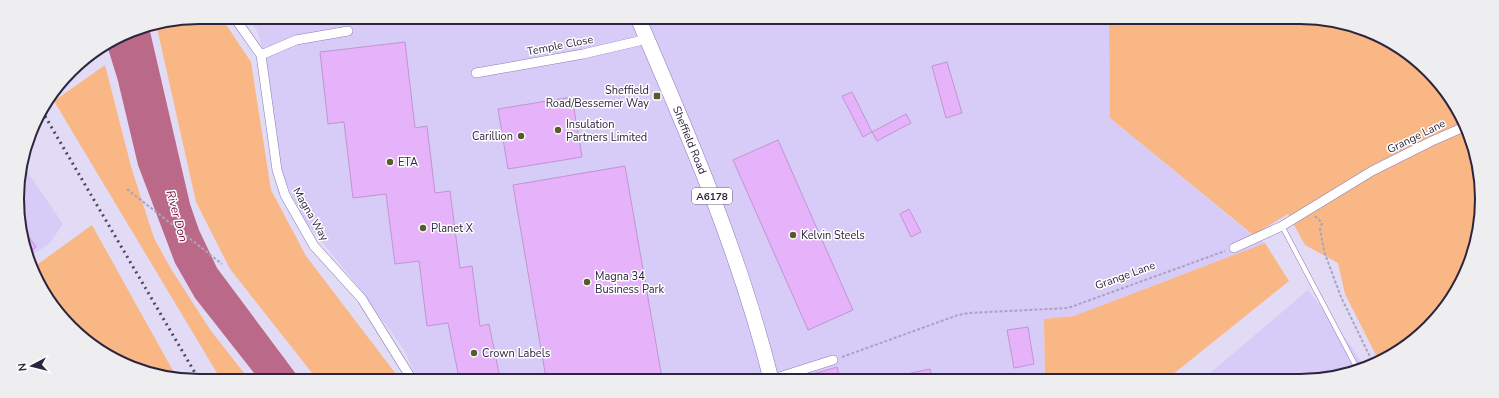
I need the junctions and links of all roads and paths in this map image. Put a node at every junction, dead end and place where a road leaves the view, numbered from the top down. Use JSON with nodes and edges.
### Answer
{"nodes":[{"id":1,"x":239,"y":24,"type":"edge"},
{"id":2,"x":641,"y":24,"type":"edge"},
{"id":3,"x":348,"y":31,"type":"dead end"},
{"id":4,"x":647,"y":38,"type":"junction"},
{"id":5,"x":261,"y":55,"type":"junction"},
{"id":6,"x":476,"y":73,"type":"dead end"},
{"id":7,"x":1461,"y":129,"type":"edge"},
{"id":8,"x":127,"y":189,"type":"dead end"},
{"id":9,"x":1309,"y":209,"type":"junction"},
{"id":10,"x":1282,"y":226,"type":"junction"},
{"id":11,"x":1234,"y":248,"type":"joint"},
{"id":12,"x":222,"y":264,"type":"dead end"},
{"id":13,"x":1371,"y":359,"type":"edge"},
{"id":14,"x":833,"y":360,"type":"joint"},
{"id":15,"x":1355,"y":365,"type":"edge"},
{"id":16,"x":409,"y":374,"type":"edge"},
{"id":17,"x":771,"y":374,"type":"edge"},
{"id":18,"x":788,"y":374,"type":"edge"}],
"edges":[{"from":1,"to":5,"type":"street","name":"Magna Way"},
{"from":2,"to":4,"type":"main road","name":"Sheffield Road","number":"A6178"},
{"from":3,"to":5,"type":"street"},
{"from":4,"to":6,"type":"street","name":"Temple Close"},
{"from":4,"to":17,"type":"main road","name":"Sheffield Road","number":"A6178"},
{"from":5,"to":16,"type":"street","name":"Magna Way"},
{"from":7,"to":9,"type":"street","name":"Grange Lane"},
{"from":8,"to":12,"type":"path"},
{"from":9,"to":10,"type":"street","name":"Grange Lane"},
{"from":9,"to":13,"type":"path"},
{"from":10,"to":11,"type":"street","name":"Grange Lane"},
{"from":10,"to":15,"type":"lane"},
{"from":11,"to":14,"type":"path","name":"Grange Lane"},
{"from":14,"to":18,"type":"street"}]}
